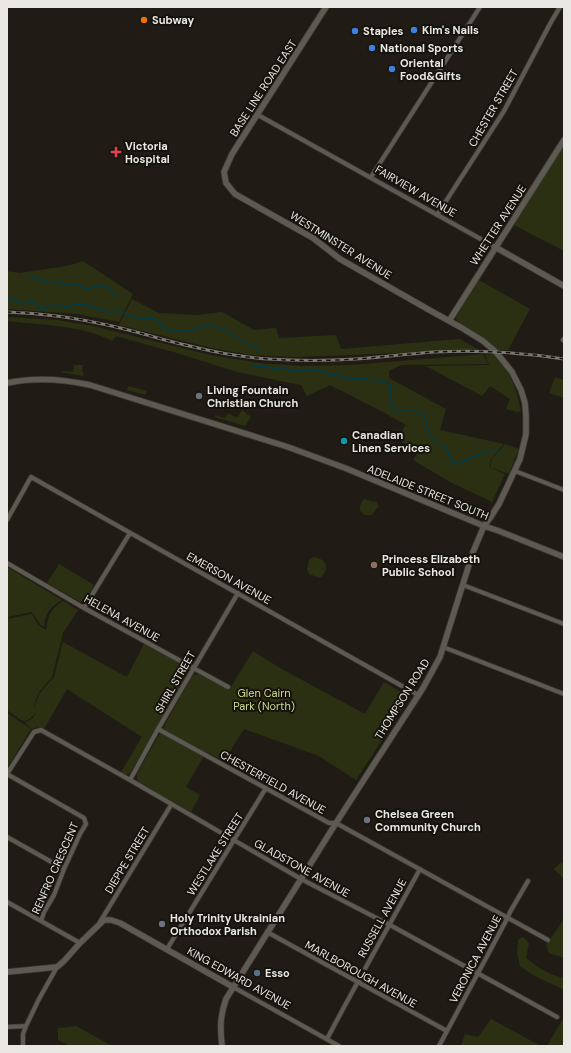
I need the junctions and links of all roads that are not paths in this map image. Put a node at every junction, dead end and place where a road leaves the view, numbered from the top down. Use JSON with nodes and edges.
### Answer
{"nodes":[{"id":1,"x":326,"y":7,"type":"edge"},
{"id":2,"x":480,"y":7,"type":"edge"},
{"id":3,"x":560,"y":7,"type":"edge"},
{"id":4,"x":258,"y":115,"type":"junction"},
{"id":5,"x":564,"y":140,"type":"edge"},
{"id":6,"x":371,"y":177,"type":"junction"},
{"id":7,"x":226,"y":183,"type":"joint"},
{"id":8,"x":437,"y":215,"type":"junction"},
{"id":9,"x":495,"y":247,"type":"junction"},
{"id":10,"x":564,"y":286,"type":"edge"},
{"id":11,"x":449,"y":321,"type":"junction"},
{"id":12,"x":7,"y":383,"type":"edge"},
{"id":13,"x":515,"y":471,"type":"junction"},
{"id":14,"x":564,"y":490,"type":"edge"},
{"id":15,"x":7,"y":520,"type":"edge"},
{"id":16,"x":484,"y":526,"type":"junction"},
{"id":17,"x":130,"y":533,"type":"junction"},
{"id":18,"x":564,"y":557,"type":"edge"},
{"id":19,"x":7,"y":563,"type":"edge"},
{"id":20,"x":463,"y":585,"type":"junction"},
{"id":21,"x":238,"y":593,"type":"junction"},
{"id":22,"x":84,"y":608,"type":"junction"},
{"id":23,"x":564,"y":624,"type":"edge"},
{"id":24,"x":443,"y":647,"type":"junction"},
{"id":25,"x":194,"y":668,"type":"junction"},
{"id":26,"x":228,"y":687,"type":"dead end"},
{"id":27,"x":564,"y":694,"type":"edge"},
{"id":28,"x":418,"y":695,"type":"junction"},
{"id":29,"x":158,"y":729,"type":"junction"},
{"id":30,"x":7,"y":774,"type":"edge"},
{"id":31,"x":130,"y":780,"type":"junction"},
{"id":32,"x":266,"y":788,"type":"junction"},
{"id":33,"x":171,"y":805,"type":"junction"},
{"id":34,"x":336,"y":823,"type":"junction"},
{"id":35,"x":7,"y":837,"type":"edge"},
{"id":36,"x":234,"y":840,"type":"junction"},
{"id":37,"x":64,"y":869,"type":"junction"},
{"id":38,"x":420,"y":869,"type":"junction"},
{"id":39,"x":301,"y":879,"type":"junction"},
{"id":40,"x":528,"y":881,"type":"dead end"},
{"id":41,"x":7,"y":902,"type":"edge"},
{"id":42,"x":508,"y":917,"type":"junction"},
{"id":43,"x":41,"y":921,"type":"junction"},
{"id":44,"x":99,"y":924,"type":"junction"},
{"id":45,"x":390,"y":925,"type":"junction"},
{"id":46,"x":267,"y":932,"type":"junction"},
{"id":47,"x":548,"y":940,"type":"dead end"},
{"id":48,"x":80,"y":943,"type":"junction"},
{"id":49,"x":166,"y":949,"type":"junction"},
{"id":50,"x":57,"y":967,"type":"junction"},
{"id":51,"x":7,"y":972,"type":"edge"},
{"id":52,"x":478,"y":974,"type":"junction"},
{"id":53,"x":357,"y":982,"type":"junction"},
{"id":54,"x":233,"y":987,"type":"junction"},
{"id":55,"x":557,"y":1017,"type":"dead end"},
{"id":56,"x":26,"y":1026,"type":"junction"},
{"id":57,"x":7,"y":1027,"type":"edge"},
{"id":58,"x":447,"y":1031,"type":"junction"},
{"id":59,"x":327,"y":1039,"type":"junction"},
{"id":60,"x":23,"y":1046,"type":"edge"},
{"id":61,"x":222,"y":1046,"type":"edge"},
{"id":62,"x":339,"y":1046,"type":"edge"},
{"id":63,"x":439,"y":1046,"type":"edge"}],
"edges":[{"from":1,"to":4,"type":"street","name":"BASE LINE ROAD EAST"},
{"from":2,"to":6,"type":"street"},
{"from":3,"to":8,"type":"street","name":"CHESTER STREET"},
{"from":4,"to":6,"type":"street","name":"FAIRVIEW AVENUE"},
{"from":4,"to":7,"type":"street","name":"BASE LINE ROAD EAST"},
{"from":5,"to":9,"type":"street","name":"WHETTER AVENUE"},
{"from":6,"to":8,"type":"street","name":"FAIRVIEW AVENUE"},
{"from":7,"to":11,"type":"street","name":"WESTMINSTER AVENUE"},
{"from":8,"to":9,"type":"street","name":"FAIRVIEW AVENUE"},
{"from":9,"to":10,"type":"street","name":"FAIRVIEW AVENUE"},
{"from":9,"to":11,"type":"street","name":"WHETTER AVENUE"},
{"from":11,"to":13,"type":"street","name":"THOMPSON ROAD"},
{"from":12,"to":16,"type":"street","name":"ADELAIDE STREET SOUTH"},
{"from":13,"to":14,"type":"street"},
{"from":13,"to":16,"type":"street","name":"THOMPSON ROAD"},
{"from":15,"to":17,"type":"street","name":"EMERSON AVENUE"},
{"from":16,"to":18,"type":"street","name":"ADELAIDE STREET SOUTH"},
{"from":16,"to":20,"type":"street","name":"THOMPSON ROAD"},
{"from":17,"to":21,"type":"street","name":"EMERSON AVENUE"},
{"from":17,"to":22,"type":"street"},
{"from":19,"to":22,"type":"street","name":"HELENA AVENUE"},
{"from":20,"to":23,"type":"street"},
{"from":20,"to":24,"type":"street","name":"THOMPSON ROAD"},
{"from":21,"to":25,"type":"street","name":"SHIRL STREET"},
{"from":21,"to":28,"type":"street","name":"EMERSON AVENUE"},
{"from":22,"to":25,"type":"street","name":"HELENA AVENUE"},
{"from":24,"to":27,"type":"street"},
{"from":24,"to":28,"type":"street","name":"THOMPSON ROAD"},
{"from":25,"to":26,"type":"street","name":"HELENA AVENUE"},
{"from":25,"to":29,"type":"street","name":"SHIRL STREET"},
{"from":28,"to":34,"type":"street","name":"THOMPSON ROAD"},
{"from":29,"to":31,"type":"street","name":"SHIRL STREET"},
{"from":29,"to":32,"type":"street","name":"CHESTERFIELD AVENUE"},
{"from":30,"to":31,"type":"street","name":"GLADSTONE AVENUE"},
{"from":30,"to":37,"type":"street","name":"RENFRO CRESCENT"},
{"from":31,"to":33,"type":"street","name":"GLADSTONE AVENUE"},
{"from":32,"to":34,"type":"street","name":"CHESTERFIELD AVENUE"},
{"from":32,"to":36,"type":"street","name":"WESTLAKE STREET"},
{"from":33,"to":36,"type":"street","name":"GLADSTONE AVENUE"},
{"from":33,"to":44,"type":"street","name":"DIEPPE STREET"},
{"from":34,"to":38,"type":"street","name":"CHESTERFIELD AVENUE"},
{"from":34,"to":39,"type":"street","name":"THOMPSON ROAD"},
{"from":35,"to":37,"type":"street"},
{"from":36,"to":39,"type":"street","name":"GLADSTONE AVENUE"},
{"from":36,"to":49,"type":"street","name":"WESTLAKE STREET"},
{"from":37,"to":43,"type":"street","name":"RENFRO CRESCENT"},
{"from":38,"to":42,"type":"street","name":"CHESTERFIELD AVENUE"},
{"from":38,"to":45,"type":"street","name":"RUSSELL AVENUE"},
{"from":39,"to":45,"type":"street","name":"GLADSTONE AVENUE"},
{"from":39,"to":46,"type":"street","name":"THOMPSON ROAD"},
{"from":40,"to":42,"type":"street","name":"VERONICA AVENUE"},
{"from":41,"to":43,"type":"street"},
{"from":42,"to":47,"type":"street","name":"CHESTERFIELD AVENUE"},
{"from":42,"to":52,"type":"street","name":"VERONICA AVENUE"},
{"from":43,"to":48,"type":"street","name":"RENFRO CRESCENT"},
{"from":44,"to":48,"type":"street"},
{"from":44,"to":49,"type":"street","name":"KING EDWARD AVENUE"},
{"from":45,"to":52,"type":"street","name":"GLADSTONE AVENUE"},
{"from":45,"to":53,"type":"street","name":"RUSSELL AVENUE"},
{"from":46,"to":53,"type":"street","name":"MARLBOROUGH AVENUE"},
{"from":46,"to":54,"type":"street","name":"THOMPSON ROAD"},
{"from":48,"to":50,"type":"street"},
{"from":49,"to":54,"type":"street","name":"KING EDWARD AVENUE"},
{"from":50,"to":51,"type":"street"},
{"from":50,"to":56,"type":"street"},
{"from":52,"to":55,"type":"street","name":"GLADSTONE AVENUE"},
{"from":52,"to":58,"type":"street","name":"VERONICA AVENUE"},
{"from":53,"to":58,"type":"street","name":"MARLBOROUGH AVENUE"},
{"from":53,"to":59,"type":"street","name":"RUSSELL AVENUE"},
{"from":54,"to":59,"type":"street","name":"KING EDWARD AVENUE"},
{"from":54,"to":61,"type":"street","name":"THOMPSON ROAD"},
{"from":56,"to":57,"type":"street"},
{"from":56,"to":60,"type":"street"},
{"from":58,"to":63,"type":"street","name":"VERONICA AVENUE"},
{"from":59,"to":62,"type":"street","name":"KING EDWARD AVENUE"}]}
